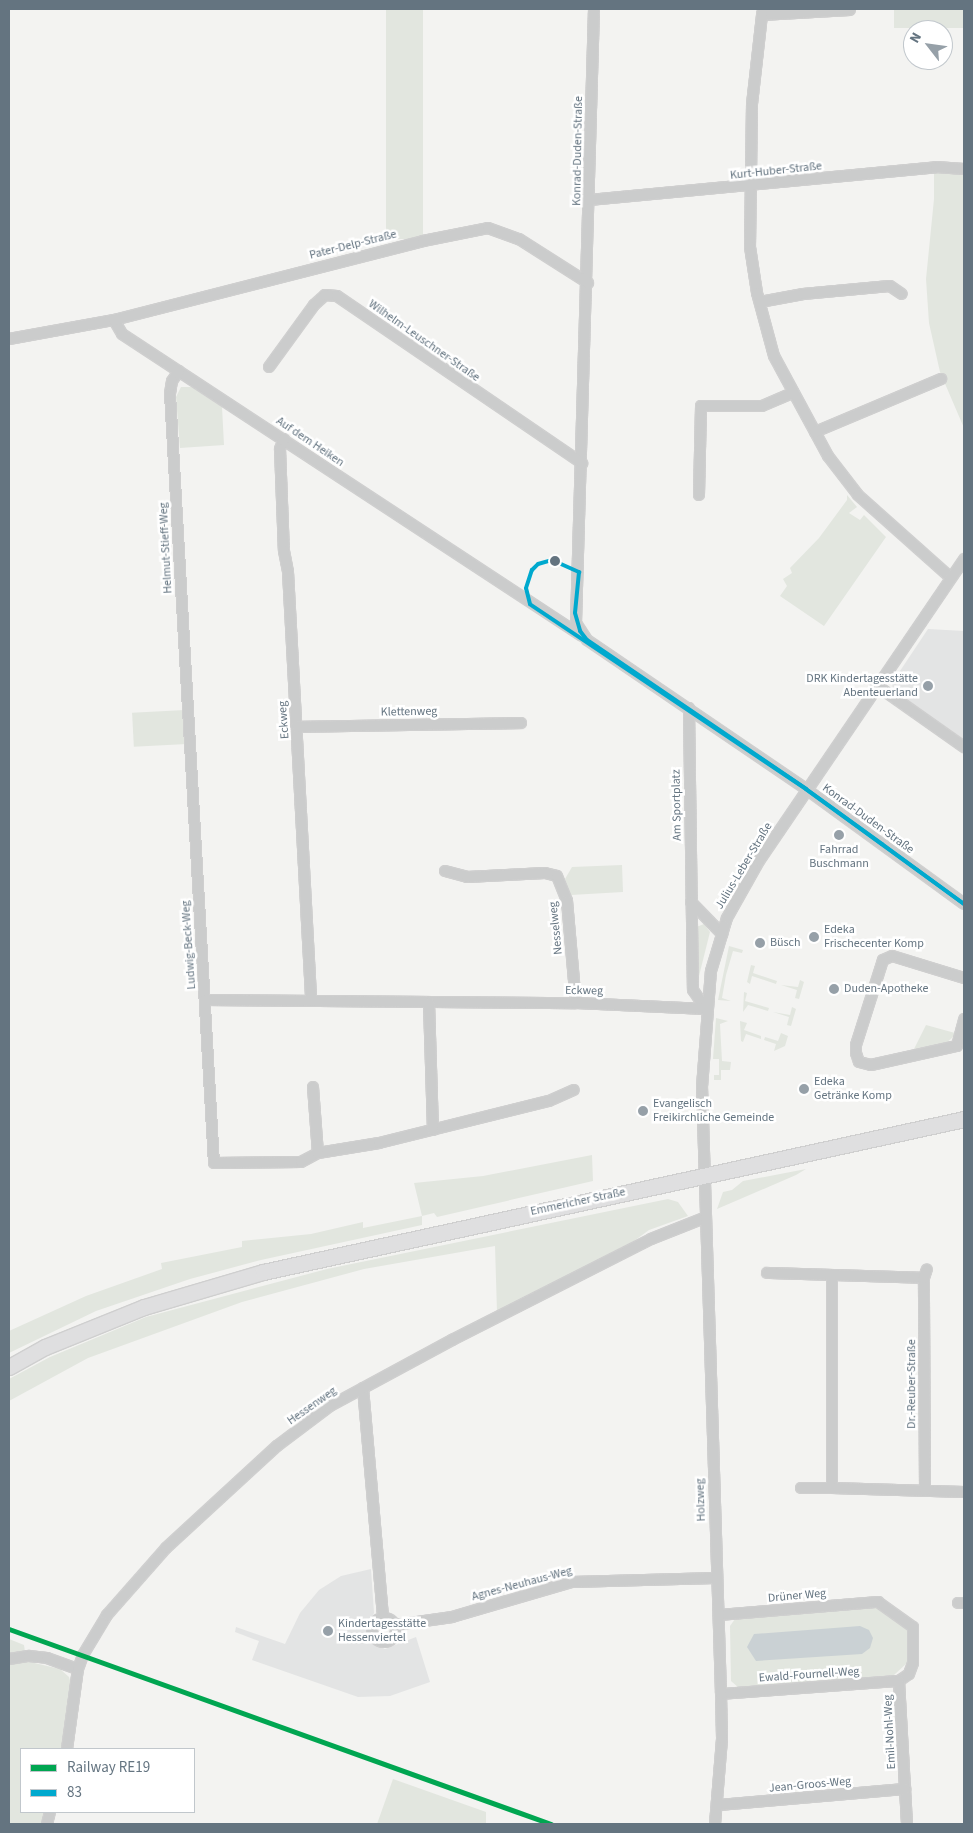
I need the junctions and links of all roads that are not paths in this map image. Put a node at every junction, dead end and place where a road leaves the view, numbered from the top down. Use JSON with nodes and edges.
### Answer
{"nodes":[{"id":1,"x":594,"y":9,"type":"edge"},
{"id":2,"x":850,"y":10,"type":"edge"},
{"id":3,"x":762,"y":12,"type":"edge"},
{"id":4,"x":964,"y":169,"type":"edge"},
{"id":5,"x":750,"y":186,"type":"junction"},
{"id":6,"x":589,"y":200,"type":"junction"},
{"id":7,"x":588,"y":283,"type":"junction"},
{"id":8,"x":902,"y":294,"type":"dead end"},
{"id":9,"x":760,"y":302,"type":"junction"},
{"id":10,"x":114,"y":320,"type":"junction"},
{"id":11,"x":9,"y":339,"type":"edge"},
{"id":12,"x":269,"y":367,"type":"dead end"},
{"id":13,"x":179,"y":370,"type":"junction"},
{"id":14,"x":941,"y":379,"type":"dead end"},
{"id":15,"x":793,"y":393,"type":"junction"},
{"id":16,"x":815,"y":432,"type":"junction"},
{"id":17,"x":284,"y":439,"type":"junction"},
{"id":18,"x":582,"y":463,"type":"junction"},
{"id":19,"x":698,"y":495,"type":"dead end"},
{"id":20,"x":964,"y":559,"type":"edge"},
{"id":21,"x":950,"y":577,"type":"junction"},
{"id":22,"x":587,"y":640,"type":"junction"},
{"id":23,"x":876,"y":685,"type":"junction"},
{"id":24,"x":689,"y":708,"type":"junction"},
{"id":25,"x":521,"y":723,"type":"dead end"},
{"id":26,"x":191,"y":726,"type":"joint"},
{"id":27,"x":297,"y":727,"type":"junction"},
{"id":28,"x":964,"y":747,"type":"edge"},
{"id":29,"x":806,"y":789,"type":"junction"},
{"id":30,"x":445,"y":871,"type":"dead end"},
{"id":31,"x":691,"y":902,"type":"junction"},
{"id":32,"x":964,"y":904,"type":"edge"},
{"id":33,"x":722,"y":934,"type":"junction"},
{"id":34,"x":964,"y":978,"type":"edge"},
{"id":35,"x":205,"y":1000,"type":"junction"},
{"id":36,"x":311,"y":1000,"type":"junction"},
{"id":37,"x":429,"y":1003,"type":"junction"},
{"id":38,"x":576,"y":1003,"type":"junction"},
{"id":39,"x":706,"y":1009,"type":"junction"},
{"id":40,"x":964,"y":1020,"type":"edge"},
{"id":41,"x":313,"y":1087,"type":"dead end"},
{"id":42,"x":574,"y":1090,"type":"dead end"},
{"id":43,"x":964,"y":1119,"type":"edge"},
{"id":44,"x":433,"y":1130,"type":"junction"},
{"id":45,"x":318,"y":1154,"type":"junction"},
{"id":46,"x":704,"y":1175,"type":"junction"},
{"id":47,"x":704,"y":1218,"type":"junction"},
{"id":48,"x":767,"y":1273,"type":"dead end"},
{"id":49,"x":832,"y":1277,"type":"junction"},
{"id":50,"x":9,"y":1366,"type":"edge"},
{"id":51,"x":363,"y":1388,"type":"junction"},
{"id":52,"x":801,"y":1488,"type":"dead end"},
{"id":53,"x":832,"y":1488,"type":"junction"},
{"id":54,"x":925,"y":1490,"type":"junction"},
{"id":55,"x":964,"y":1492,"type":"edge"},
{"id":56,"x":716,"y":1578,"type":"junction"},
{"id":57,"x":878,"y":1602,"type":"joint"},
{"id":58,"x":719,"y":1615,"type":"junction"},
{"id":59,"x":383,"y":1618,"type":"junction"},
{"id":60,"x":396,"y":1625,"type":"junction"},
{"id":61,"x":9,"y":1659,"type":"edge"},
{"id":62,"x":78,"y":1669,"type":"junction"},
{"id":63,"x":899,"y":1681,"type":"junction"},
{"id":64,"x":721,"y":1694,"type":"junction"},
{"id":65,"x":67,"y":1748,"type":"edge"},
{"id":66,"x":905,"y":1789,"type":"junction"},
{"id":67,"x":718,"y":1805,"type":"junction"},
{"id":68,"x":715,"y":1824,"type":"edge"},
{"id":69,"x":907,"y":1824,"type":"edge"}],
"edges":[{"from":1,"to":6,"type":"street","name":"Konrad-Duden-Straße"},
{"from":2,"to":3,"type":"street"},
{"from":3,"to":5,"type":"street"},
{"from":4,"to":5,"type":"street","name":"Kurt-Huber-Straße"},
{"from":5,"to":6,"type":"street","name":"Kurt-Huber-Straße"},
{"from":5,"to":9,"type":"street"},
{"from":6,"to":7,"type":"street","name":"Konrad-Duden-Straße"},
{"from":7,"to":10,"type":"street","name":"Pater-Delp-Straße"},
{"from":7,"to":18,"type":"street","name":"Konrad-Duden-Straße"},
{"from":8,"to":9,"type":"street"},
{"from":9,"to":15,"type":"street"},
{"from":10,"to":11,"type":"street"},
{"from":10,"to":13,"type":"street","name":"Auf dem Heiken"},
{"from":12,"to":18,"type":"street","name":"Wilhelm-Leuschner-Straße"},
{"from":13,"to":17,"type":"street","name":"Auf dem Heiken"},
{"from":13,"to":26,"type":"street","name":"Helmut-Stieff-Weg"},
{"from":14,"to":16,"type":"street"},
{"from":15,"to":16,"type":"street"},
{"from":15,"to":19,"type":"street"},
{"from":16,"to":21,"type":"street"},
{"from":17,"to":22,"type":"street","name":"Auf dem Heiken"},
{"from":17,"to":27,"type":"street","name":"Eckweg"},
{"from":18,"to":22,"type":"street","name":"Konrad-Duden-Straße"},
{"from":20,"to":21,"type":"street","name":"Julius-Leber-Straße"},
{"from":21,"to":23,"type":"street","name":"Julius-Leber-Straße"},
{"from":22,"to":24,"type":"street","name":"Konrad-Duden-Straße"},
{"from":23,"to":28,"type":"street"},
{"from":23,"to":29,"type":"street","name":"Julius-Leber-Straße"},
{"from":24,"to":29,"type":"street","name":"Konrad-Duden-Straße"},
{"from":24,"to":31,"type":"street","name":"Am Sportplatz"},
{"from":25,"to":27,"type":"street","name":"Klettenweg"},
{"from":26,"to":35,"type":"street","name":"Ludwig-Beck-Weg"},
{"from":27,"to":36,"type":"street","name":"Eckweg"},
{"from":29,"to":32,"type":"street","name":"Konrad-Duden-Straße"},
{"from":29,"to":33,"type":"street","name":"Julius-Leber-Straße"},
{"from":30,"to":38,"type":"street","name":"Nesselweg"},
{"from":31,"to":33,"type":"street"},
{"from":31,"to":39,"type":"street","name":"Am Sportplatz"},
{"from":33,"to":39,"type":"street","name":"Julius-Leber-Straße"},
{"from":34,"to":40,"type":"street"},
{"from":35,"to":36,"type":"street","name":"Eckweg"},
{"from":35,"to":45,"type":"street","name":"Ludwig-Beck-Weg"},
{"from":36,"to":37,"type":"street","name":"Eckweg"},
{"from":37,"to":38,"type":"street","name":"Eckweg"},
{"from":37,"to":44,"type":"street"},
{"from":38,"to":39,"type":"street","name":"Eckweg"},
{"from":39,"to":46,"type":"street","name":"Julius-Leber-Straße"},
{"from":41,"to":45,"type":"street"},
{"from":42,"to":44,"type":"street"},
{"from":43,"to":46,"type":"main road","name":"Emmericher Straße"},
{"from":44,"to":45,"type":"street"},
{"from":46,"to":47,"type":"street","name":"Holzweg"},
{"from":46,"to":50,"type":"main road","name":"Emmericher Straße"},
{"from":47,"to":51,"type":"street","name":"Hessenweg"},
{"from":47,"to":56,"type":"street","name":"Holzweg"},
{"from":48,"to":49,"type":"street","name":"Dr.-Reuber-Straße"},
{"from":49,"to":53,"type":"street"},
{"from":49,"to":54,"type":"street","name":"Dr.-Reuber-Straße"},
{"from":51,"to":59,"type":"street"},
{"from":51,"to":62,"type":"street","name":"Hessenweg"},
{"from":52,"to":53,"type":"street"},
{"from":53,"to":54,"type":"street"},
{"from":54,"to":55,"type":"street"},
{"from":56,"to":58,"type":"street","name":"Holzweg"},
{"from":56,"to":60,"type":"street","name":"Agnes-Neuhaus-Weg"},
{"from":57,"to":58,"type":"street","name":"Drüner Weg"},
{"from":57,"to":63,"type":"street","name":"Emil-Nohl-Weg"},
{"from":58,"to":64,"type":"street","name":"Holzweg"},
{"from":59,"to":60,"type":"street"},
{"from":59,"to":60,"type":"street"},
{"from":61,"to":62,"type":"street"},
{"from":62,"to":65,"type":"street","name":"Hessenweg"},
{"from":63,"to":64,"type":"street","name":"Ewald-Fournell-Weg"},
{"from":63,"to":66,"type":"street","name":"Emil-Nohl-Weg"},
{"from":64,"to":67,"type":"street","name":"Holzweg"},
{"from":66,"to":67,"type":"street","name":"Jean-Groos-Weg"},
{"from":66,"to":69,"type":"street","name":"Emil-Nohl-Weg"},
{"from":67,"to":68,"type":"street","name":"Holzweg"}]}
